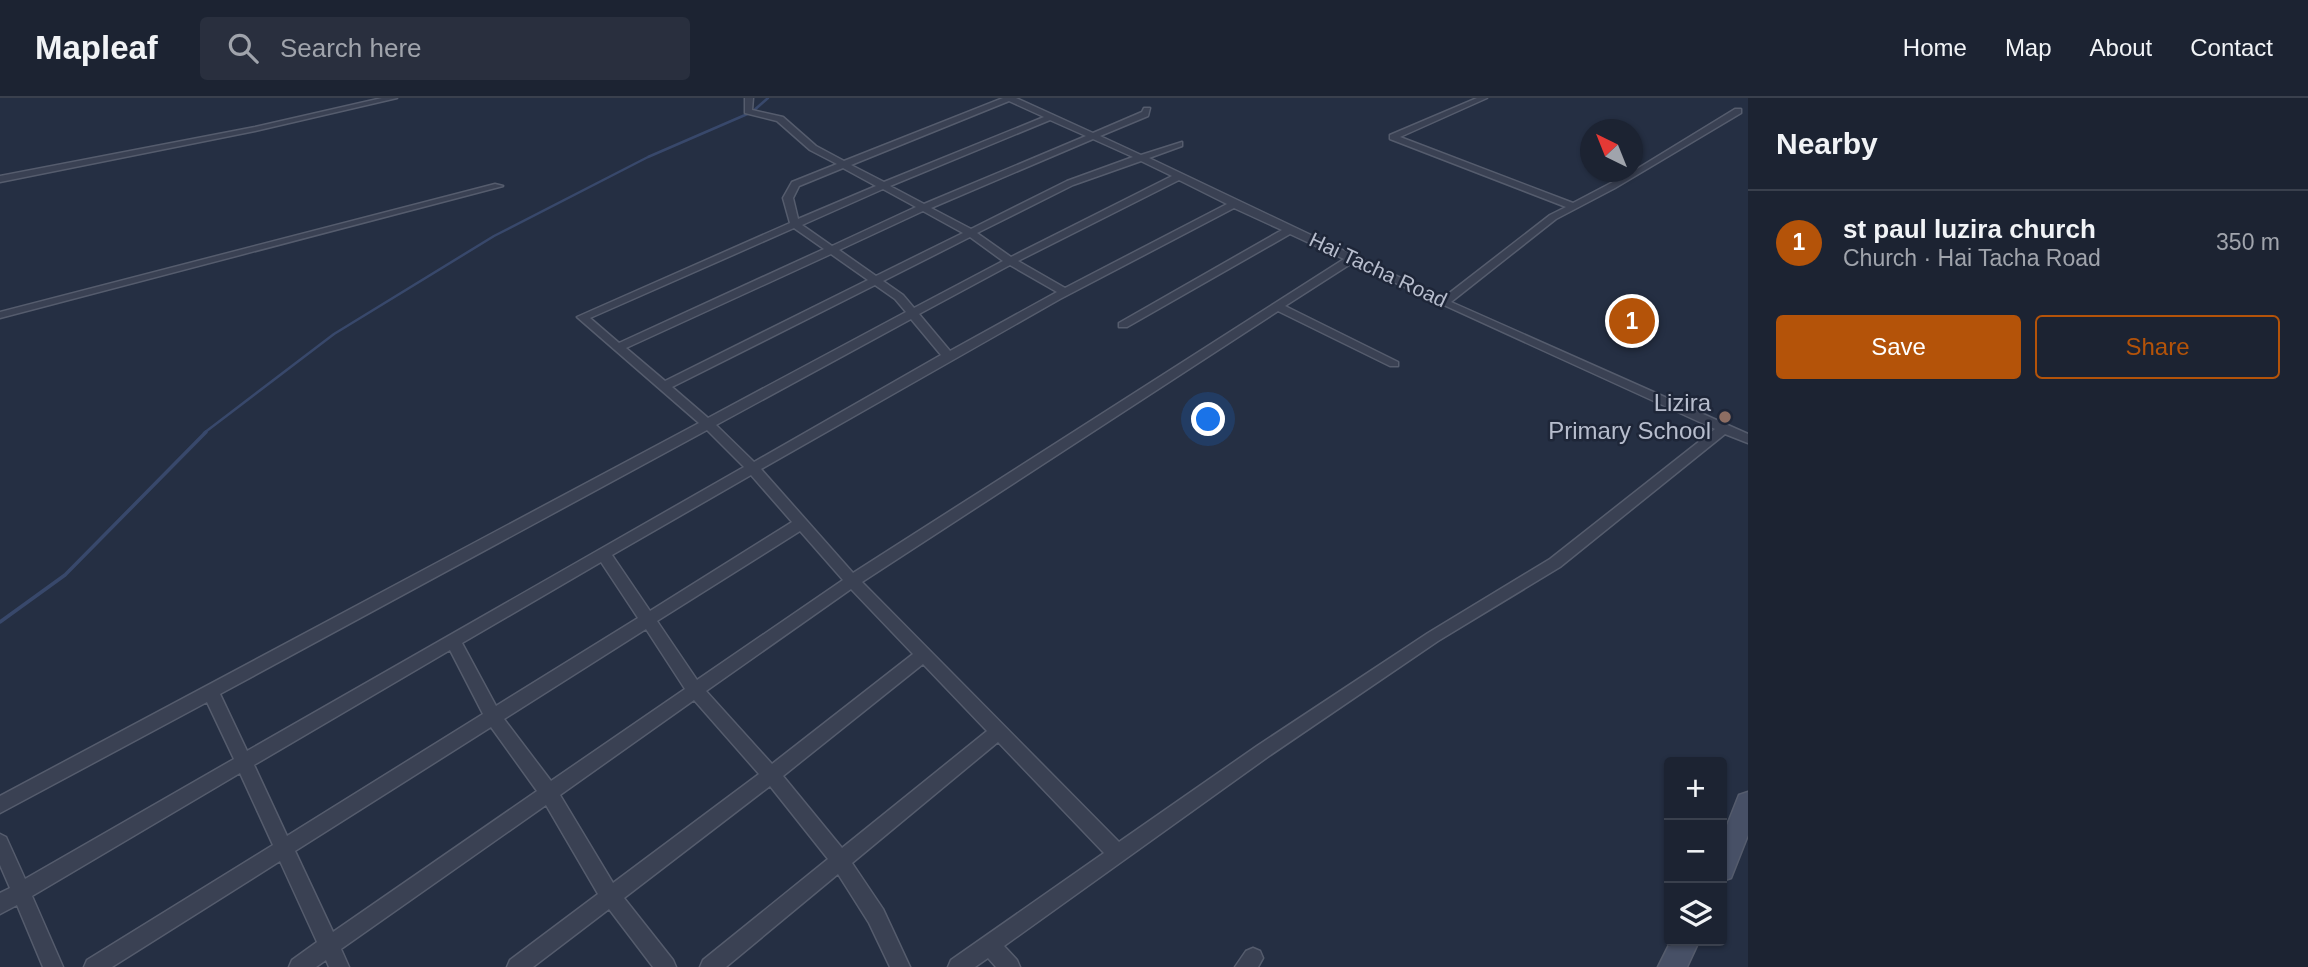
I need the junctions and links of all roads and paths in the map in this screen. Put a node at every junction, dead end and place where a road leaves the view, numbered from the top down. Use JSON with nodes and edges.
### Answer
{"nodes":[{"id":1,"x":393,"y":98,"type":"edge"},
{"id":2,"x":749,"y":98,"type":"edge"},
{"id":3,"x":1009,"y":98,"type":"edge"},
{"id":4,"x":1483,"y":98,"type":"edge"},
{"id":5,"x":1022,"y":101,"type":"edge"},
{"id":6,"x":1147,"y":110,"type":"dead end"},
{"id":7,"x":1738,"y":111,"type":"dead end"},
{"id":8,"x":1050,"y":117,"type":"junction"},
{"id":9,"x":1092,"y":135,"type":"junction"},
{"id":10,"x":1179,"y":144,"type":"dead end"},
{"id":11,"x":1142,"y":158,"type":"junction"},
{"id":12,"x":844,"y":165,"type":"junction"},
{"id":13,"x":1180,"y":176,"type":"junction"},
{"id":14,"x":0,"y":179,"type":"edge"},
{"id":15,"x":885,"y":185,"type":"junction"},
{"id":16,"x":498,"y":186,"type":"dead end"},
{"id":17,"x":1234,"y":204,"type":"junction"},
{"id":18,"x":1573,"y":206,"type":"junction"},
{"id":19,"x":924,"y":207,"type":"junction"},
{"id":20,"x":795,"y":224,"type":"junction"},
{"id":21,"x":1290,"y":230,"type":"junction"},
{"id":22,"x":971,"y":233,"type":"junction"},
{"id":23,"x":830,"y":250,"type":"junction"},
{"id":24,"x":1353,"y":258,"type":"junction"},
{"id":25,"x":1010,"y":261,"type":"junction"},
{"id":26,"x":875,"y":281,"type":"junction"},
{"id":27,"x":1063,"y":291,"type":"junction"},
{"id":28,"x":1445,"y":301,"type":"junction"},
{"id":29,"x":1276,"y":306,"type":"junction"},
{"id":30,"x":915,"y":314,"type":"junction"},
{"id":31,"x":0,"y":315,"type":"edge"},
{"id":32,"x":1123,"y":325,"type":"dead end"},
{"id":33,"x":620,"y":347,"type":"junction"},
{"id":34,"x":948,"y":356,"type":"junction"},
{"id":35,"x":1394,"y":365,"type":"dead end"},
{"id":36,"x":664,"y":386,"type":"junction"},
{"id":37,"x":709,"y":425,"type":"junction"},
{"id":38,"x":1724,"y":428,"type":"junction"},
{"id":39,"x":1748,"y":439,"type":"edge"},
{"id":40,"x":752,"y":468,"type":"junction"},
{"id":41,"x":800,"y":524,"type":"junction"},
{"id":42,"x":603,"y":553,"type":"junction"},
{"id":43,"x":852,"y":581,"type":"junction"},
{"id":44,"x":647,"y":619,"type":"junction"},
{"id":45,"x":453,"y":640,"type":"junction"},
{"id":46,"x":924,"y":654,"type":"junction"},
{"id":47,"x":210,"y":690,"type":"junction"},
{"id":48,"x":695,"y":690,"type":"junction"},
{"id":49,"x":493,"y":717,"type":"junction"},
{"id":50,"x":1000,"y":731,"type":"junction"},
{"id":51,"x":244,"y":760,"type":"junction"},
{"id":52,"x":771,"y":775,"type":"junction"},
{"id":53,"x":549,"y":793,"type":"junction"},
{"id":54,"x":1748,"y":803,"type":"edge"},
{"id":55,"x":0,"y":804,"type":"edge"},
{"id":56,"x":0,"y":843,"type":"edge"},
{"id":57,"x":282,"y":848,"type":"junction"},
{"id":58,"x":1118,"y":854,"type":"junction"},
{"id":59,"x":1727,"y":856,"type":"edge"},
{"id":60,"x":840,"y":860,"type":"junction"},
{"id":61,"x":20,"y":892,"type":"junction"},
{"id":62,"x":610,"y":896,"type":"junction"},
{"id":63,"x":0,"y":904,"type":"edge"},
{"id":64,"x":330,"y":945,"type":"junction"},
{"id":65,"x":990,"y":946,"type":"junction"},
{"id":66,"x":1683,"y":946,"type":"edge"},
{"id":67,"x":53,"y":967,"type":"edge"},
{"id":68,"x":94,"y":967,"type":"edge"},
{"id":69,"x":299,"y":967,"type":"edge"},
{"id":70,"x":339,"y":967,"type":"edge"},
{"id":71,"x":517,"y":967,"type":"edge"},
{"id":72,"x":666,"y":967,"type":"edge"},
{"id":73,"x":710,"y":967,"type":"edge"},
{"id":74,"x":900,"y":967,"type":"edge"},
{"id":75,"x":958,"y":967,"type":"edge"},
{"id":76,"x":1010,"y":967,"type":"edge"},
{"id":77,"x":1672,"y":967,"type":"edge"}],
"edges":[{"from":1,"to":14,"type":"street"},
{"from":2,"to":12,"type":"street"},
{"from":3,"to":5,"type":"street","name":"Hai Tacha Road"},
{"from":3,"to":12,"type":"street"},
{"from":4,"to":18,"type":"street"},
{"from":5,"to":8,"type":"street","name":"Hai Tacha Road"},
{"from":6,"to":9,"type":"street"},
{"from":7,"to":18,"type":"street"},
{"from":8,"to":9,"type":"street","name":"Hai Tacha Road"},
{"from":8,"to":15,"type":"street"},
{"from":9,"to":11,"type":"street","name":"Hai Tacha Road"},
{"from":9,"to":19,"type":"street"},
{"from":10,"to":11,"type":"street"},
{"from":11,"to":13,"type":"street","name":"Hai Tacha Road"},
{"from":11,"to":22,"type":"street"},
{"from":12,"to":15,"type":"street"},
{"from":12,"to":20,"type":"street"},
{"from":13,"to":17,"type":"street","name":"Hai Tacha Road"},
{"from":13,"to":25,"type":"street"},
{"from":15,"to":19,"type":"street"},
{"from":15,"to":20,"type":"street"},
{"from":16,"to":31,"type":"street"},
{"from":17,"to":21,"type":"street","name":"Hai Tacha Road"},
{"from":17,"to":27,"type":"street"},
{"from":18,"to":28,"type":"street"},
{"from":19,"to":22,"type":"street"},
{"from":19,"to":23,"type":"street"},
{"from":20,"to":23,"type":"street"},
{"from":20,"to":33,"type":"street"},
{"from":21,"to":24,"type":"street","name":"Hai Tacha Road"},
{"from":21,"to":32,"type":"street"},
{"from":22,"to":25,"type":"street"},
{"from":22,"to":26,"type":"street"},
{"from":23,"to":26,"type":"street"},
{"from":23,"to":33,"type":"street"},
{"from":24,"to":28,"type":"street","name":"Hai Tacha Road"},
{"from":24,"to":29,"type":"street"},
{"from":25,"to":27,"type":"street"},
{"from":25,"to":30,"type":"street"},
{"from":26,"to":30,"type":"street"},
{"from":26,"to":36,"type":"street"},
{"from":27,"to":34,"type":"street"},
{"from":28,"to":38,"type":"street","name":"Hai Tacha Road"},
{"from":29,"to":35,"type":"street"},
{"from":29,"to":43,"type":"street"},
{"from":30,"to":34,"type":"street"},
{"from":30,"to":37,"type":"street"},
{"from":33,"to":36,"type":"street"},
{"from":34,"to":40,"type":"street"},
{"from":36,"to":37,"type":"street"},
{"from":37,"to":40,"type":"street"},
{"from":37,"to":47,"type":"street"},
{"from":38,"to":39,"type":"street","name":"Hai Tacha Road"},
{"from":38,"to":58,"type":"street"},
{"from":40,"to":41,"type":"street"},
{"from":40,"to":42,"type":"street"},
{"from":41,"to":43,"type":"street"},
{"from":41,"to":44,"type":"street"},
{"from":42,"to":44,"type":"street"},
{"from":42,"to":45,"type":"street"},
{"from":43,"to":46,"type":"street"},
{"from":43,"to":48,"type":"street"},
{"from":44,"to":48,"type":"street"},
{"from":44,"to":49,"type":"street"},
{"from":45,"to":49,"type":"street"},
{"from":45,"to":51,"type":"street"},
{"from":46,"to":50,"type":"street"},
{"from":46,"to":52,"type":"street"},
{"from":47,"to":51,"type":"street"},
{"from":47,"to":55,"type":"street"},
{"from":48,"to":52,"type":"street"},
{"from":48,"to":53,"type":"street"},
{"from":49,"to":53,"type":"street"},
{"from":49,"to":57,"type":"street"},
{"from":50,"to":58,"type":"street"},
{"from":50,"to":60,"type":"street"},
{"from":51,"to":57,"type":"street"},
{"from":51,"to":61,"type":"street"},
{"from":52,"to":60,"type":"street"},
{"from":52,"to":62,"type":"street"},
{"from":53,"to":62,"type":"street"},
{"from":53,"to":64,"type":"street"},
{"from":54,"to":59,"type":"street"},
{"from":56,"to":61,"type":"street"},
{"from":57,"to":64,"type":"street"},
{"from":57,"to":68,"type":"street"},
{"from":58,"to":65,"type":"street"},
{"from":60,"to":73,"type":"street"},
{"from":60,"to":74,"type":"street"},
{"from":61,"to":63,"type":"street"},
{"from":61,"to":67,"type":"street"},
{"from":62,"to":71,"type":"street"},
{"from":62,"to":72,"type":"street"},
{"from":64,"to":69,"type":"street"},
{"from":64,"to":70,"type":"street"},
{"from":65,"to":75,"type":"street"},
{"from":65,"to":76,"type":"street"},
{"from":66,"to":77,"type":"street"}]}
